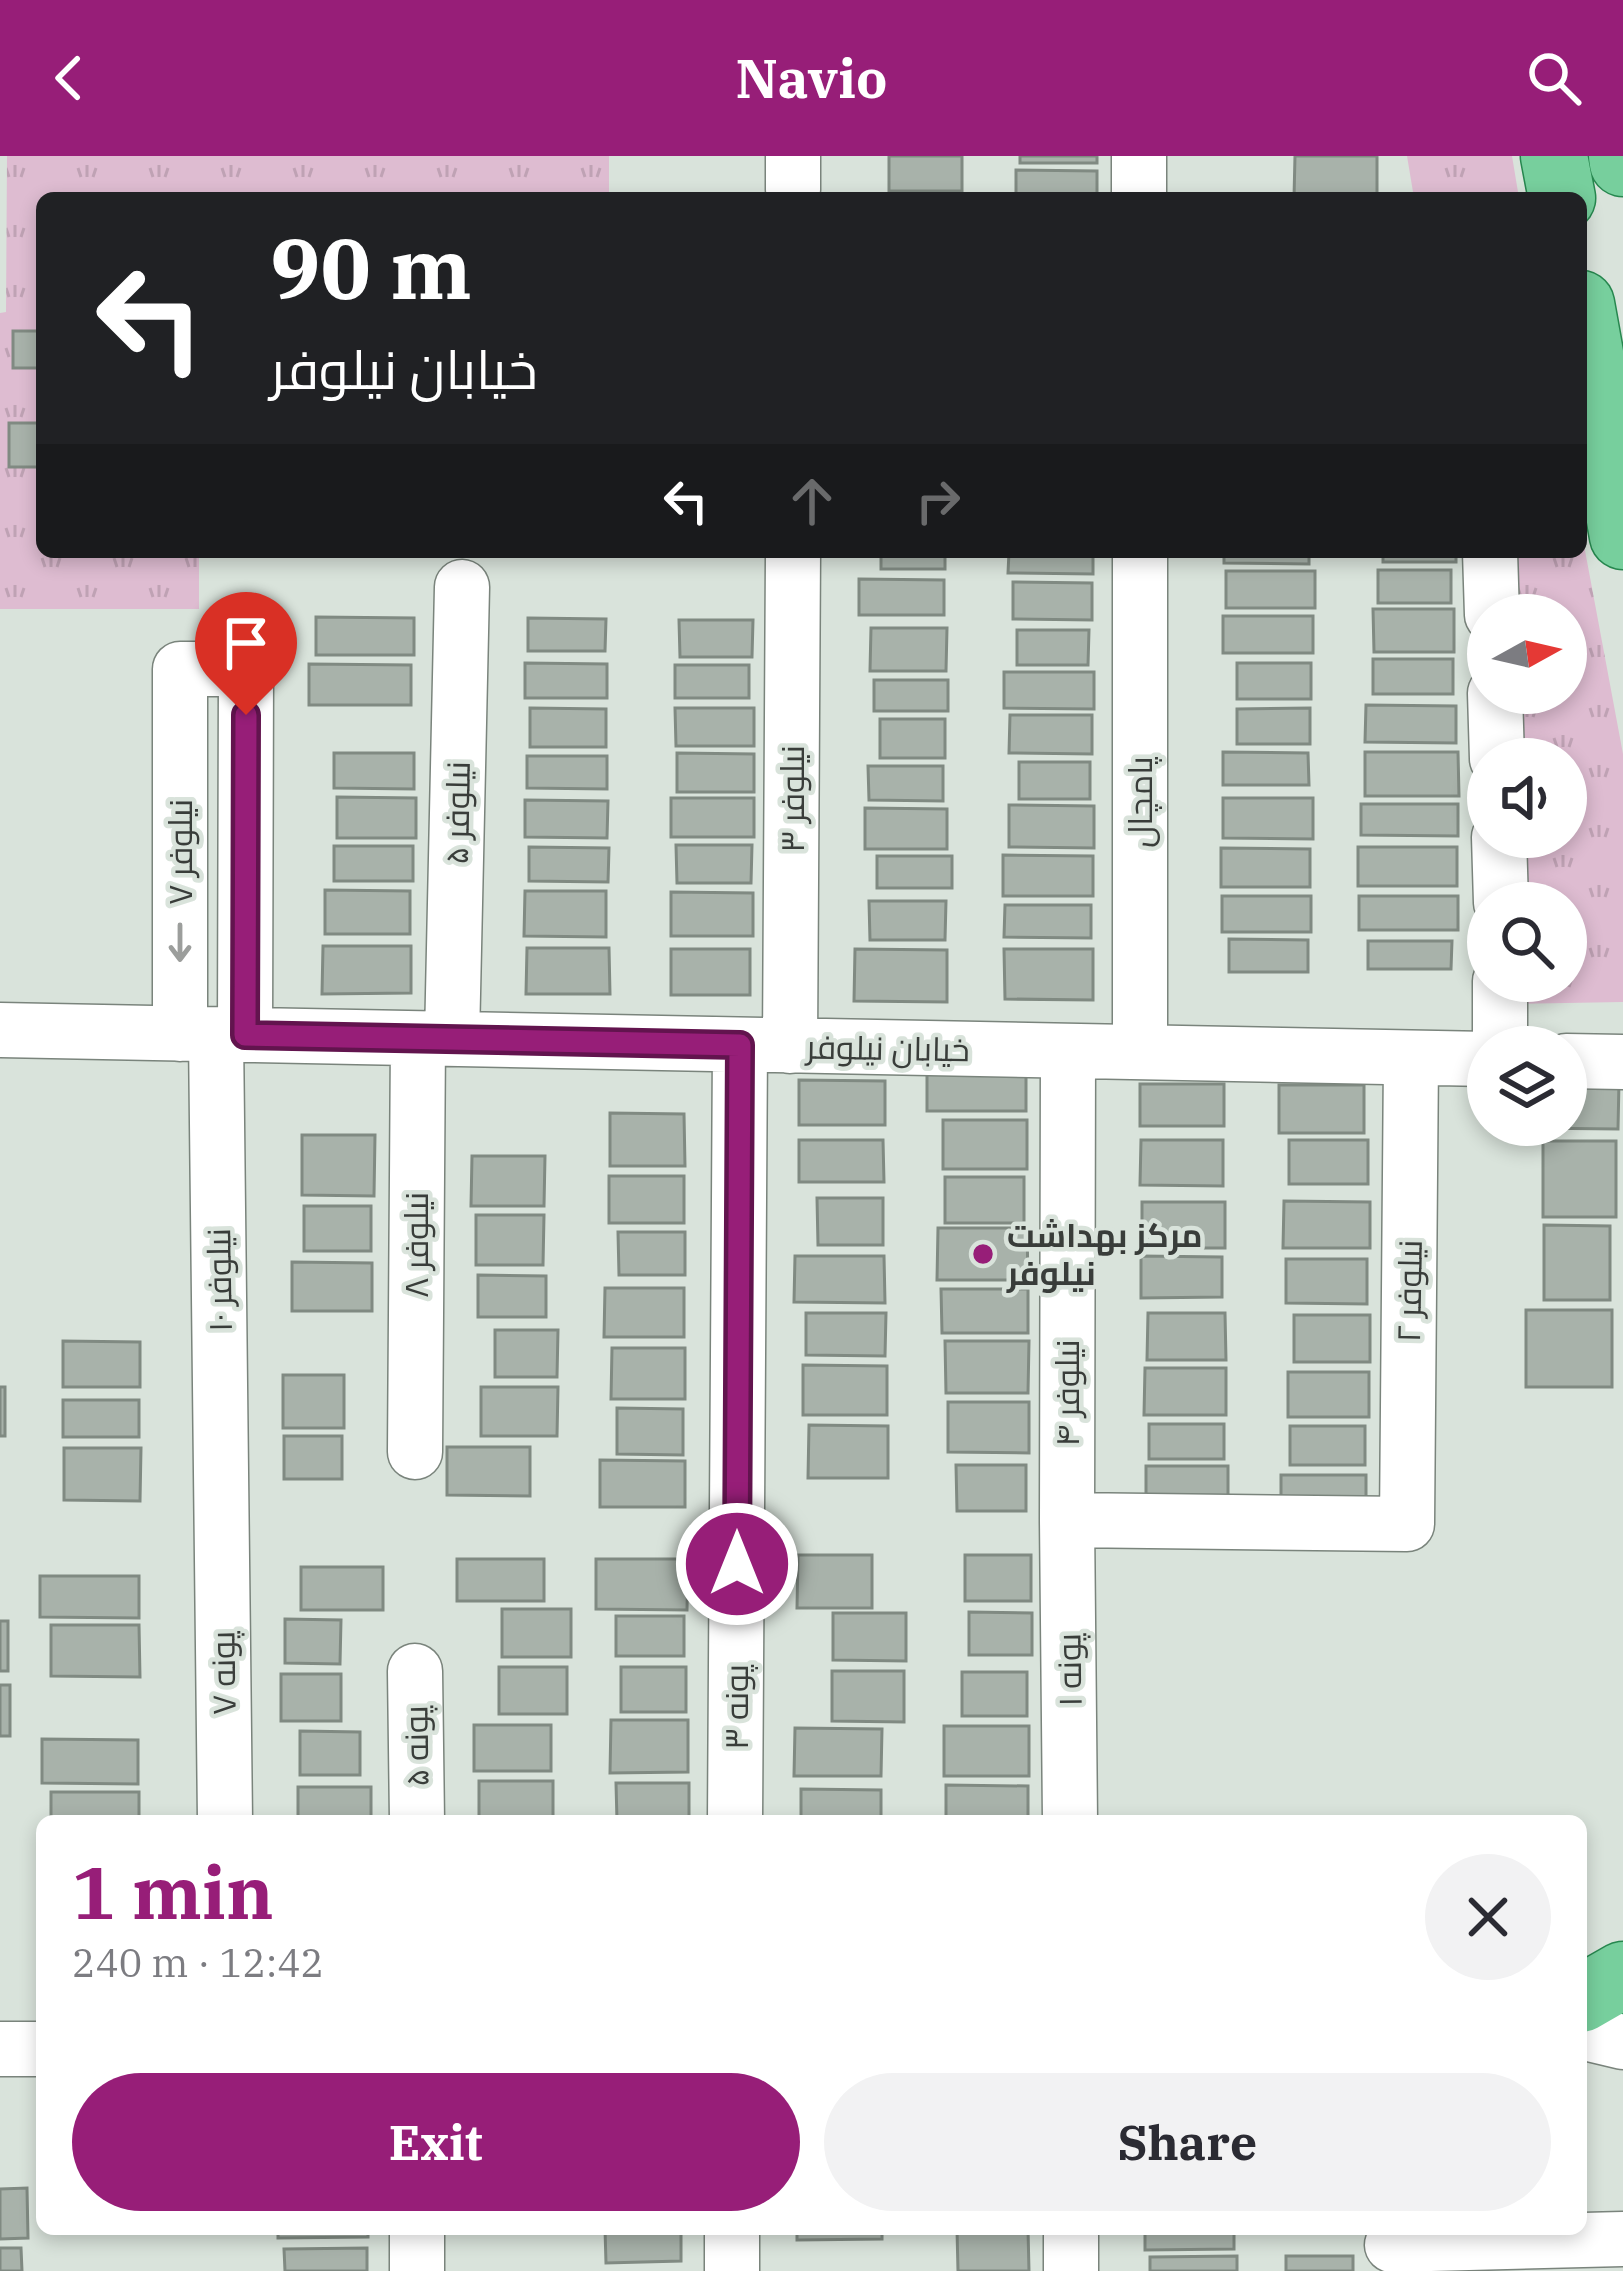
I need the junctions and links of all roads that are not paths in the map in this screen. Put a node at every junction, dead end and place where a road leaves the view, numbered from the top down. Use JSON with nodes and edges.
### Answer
{"nodes":[{"id":1,"x":1139,"y":156,"type":"edge"},
{"id":2,"x":1554,"y":156,"type":"edge"},
{"id":3,"x":1139,"y":192,"type":"edge"},
{"id":4,"x":1561,"y":192,"type":"edge"},
{"id":5,"x":1587,"y":337,"type":"edge"},
{"id":6,"x":1623,"y":536,"type":"edge"},
{"id":7,"x":793,"y":558,"type":"edge"},
{"id":8,"x":1140,"y":558,"type":"edge"},
{"id":9,"x":1490,"y":558,"type":"edge"},
{"id":10,"x":462,"y":587,"type":"dead end"},
{"id":11,"x":1491,"y":594,"type":"edge"},
{"id":12,"x":0,"y":1030,"type":"edge"},
{"id":13,"x":214,"y":1035,"type":"junction"},
{"id":14,"x":435,"y":1039,"type":"junction"},
{"id":15,"x":765,"y":1045,"type":"junction"},
{"id":16,"x":1068,"y":1051,"type":"junction"},
{"id":17,"x":1140,"y":1052,"type":"junction"},
{"id":18,"x":1411,"y":1058,"type":"junction"},
{"id":19,"x":1467,"y":1059,"type":"edge"},
{"id":20,"x":1587,"y":1061,"type":"edge"},
{"id":21,"x":1623,"y":1062,"type":"edge"},
{"id":22,"x":415,"y":1452,"type":"dead end"},
{"id":23,"x":1067,"y":1520,"type":"junction"},
{"id":24,"x":737,"y":1521,"type":"joint"},
{"id":25,"x":221,"y":1525,"type":"joint"},
{"id":26,"x":415,"y":1671,"type":"dead end"},
{"id":27,"x":225,"y":1815,"type":"edge"},
{"id":28,"x":417,"y":1815,"type":"edge"},
{"id":29,"x":735,"y":1815,"type":"edge"},
{"id":30,"x":1070,"y":1815,"type":"edge"},
{"id":31,"x":1623,"y":1975,"type":"edge"},
{"id":32,"x":1587,"y":1996,"type":"edge"},
{"id":33,"x":1623,"y":2021,"type":"edge"},
{"id":34,"x":1587,"y":2029,"type":"edge"},
{"id":35,"x":1587,"y":2032,"type":"edge"},
{"id":36,"x":1623,"y":2042,"type":"edge"},
{"id":37,"x":0,"y":2049,"type":"edge"},
{"id":38,"x":36,"y":2049,"type":"edge"},
{"id":39,"x":417,"y":2235,"type":"edge"},
{"id":40,"x":732,"y":2235,"type":"edge"},
{"id":41,"x":1071,"y":2235,"type":"edge"},
{"id":42,"x":1623,"y":2239,"type":"edge"},
{"id":43,"x":1392,"y":2248,"type":"edge"},
{"id":44,"x":416,"y":2271,"type":"edge"},
{"id":45,"x":732,"y":2271,"type":"edge"},
{"id":46,"x":1071,"y":2271,"type":"edge"}],
"edges":[{"from":1,"to":3,"type":"street"},
{"from":2,"to":4,"type":"main road"},
{"from":5,"to":6,"type":"main road"},
{"from":7,"to":15,"type":"street","name":"نیلوفر ۳"},
{"from":8,"to":17,"type":"street","name":"پامچال"},
{"from":9,"to":11,"type":"street"},
{"from":10,"to":14,"type":"street","name":"نیلوفر ۵"},
{"from":12,"to":13,"type":"street","name":"خیابان نیلوفر"},
{"from":13,"to":13,"type":"street","name":"نیلوفر ۷","one_way":true},
{"from":13,"to":14,"type":"street","name":"خیابان نیلوفر"},
{"from":13,"to":25,"type":"street","name":"نیلوفر ۱۰"},
{"from":14,"to":15,"type":"street","name":"خیابان نیلوفر"},
{"from":14,"to":22,"type":"street","name":"نیلوفر ۸"},
{"from":15,"to":16,"type":"street","name":"خیابان نیلوفر"},
{"from":15,"to":24,"type":"street","name":"نیلوفر ۳"},
{"from":16,"to":17,"type":"street","name":"خیابان نیلوفر"},
{"from":16,"to":23,"type":"street","name":"نیلوفر ۴"},
{"from":17,"to":18,"type":"street","name":"خیابان نیلوفر"},
{"from":18,"to":19,"type":"street","name":"خیابان نیلوفر"},
{"from":18,"to":23,"type":"street","name":"نیلوفر ۲"},
{"from":20,"to":21,"type":"street"},
{"from":23,"to":30,"type":"street","name":"پونه ۱"},
{"from":24,"to":29,"type":"street","name":"پونه ۳"},
{"from":25,"to":27,"type":"street","name":"پونه ۷"},
{"from":26,"to":28,"type":"street","name":"پونه ۵"},
{"from":31,"to":32,"type":"main road"},
{"from":33,"to":34,"type":"street"},
{"from":35,"to":36,"type":"street"},
{"from":37,"to":38,"type":"street"},
{"from":39,"to":44,"type":"street"},
{"from":40,"to":45,"type":"street"},
{"from":41,"to":46,"type":"street"},
{"from":42,"to":43,"type":"street"}]}
